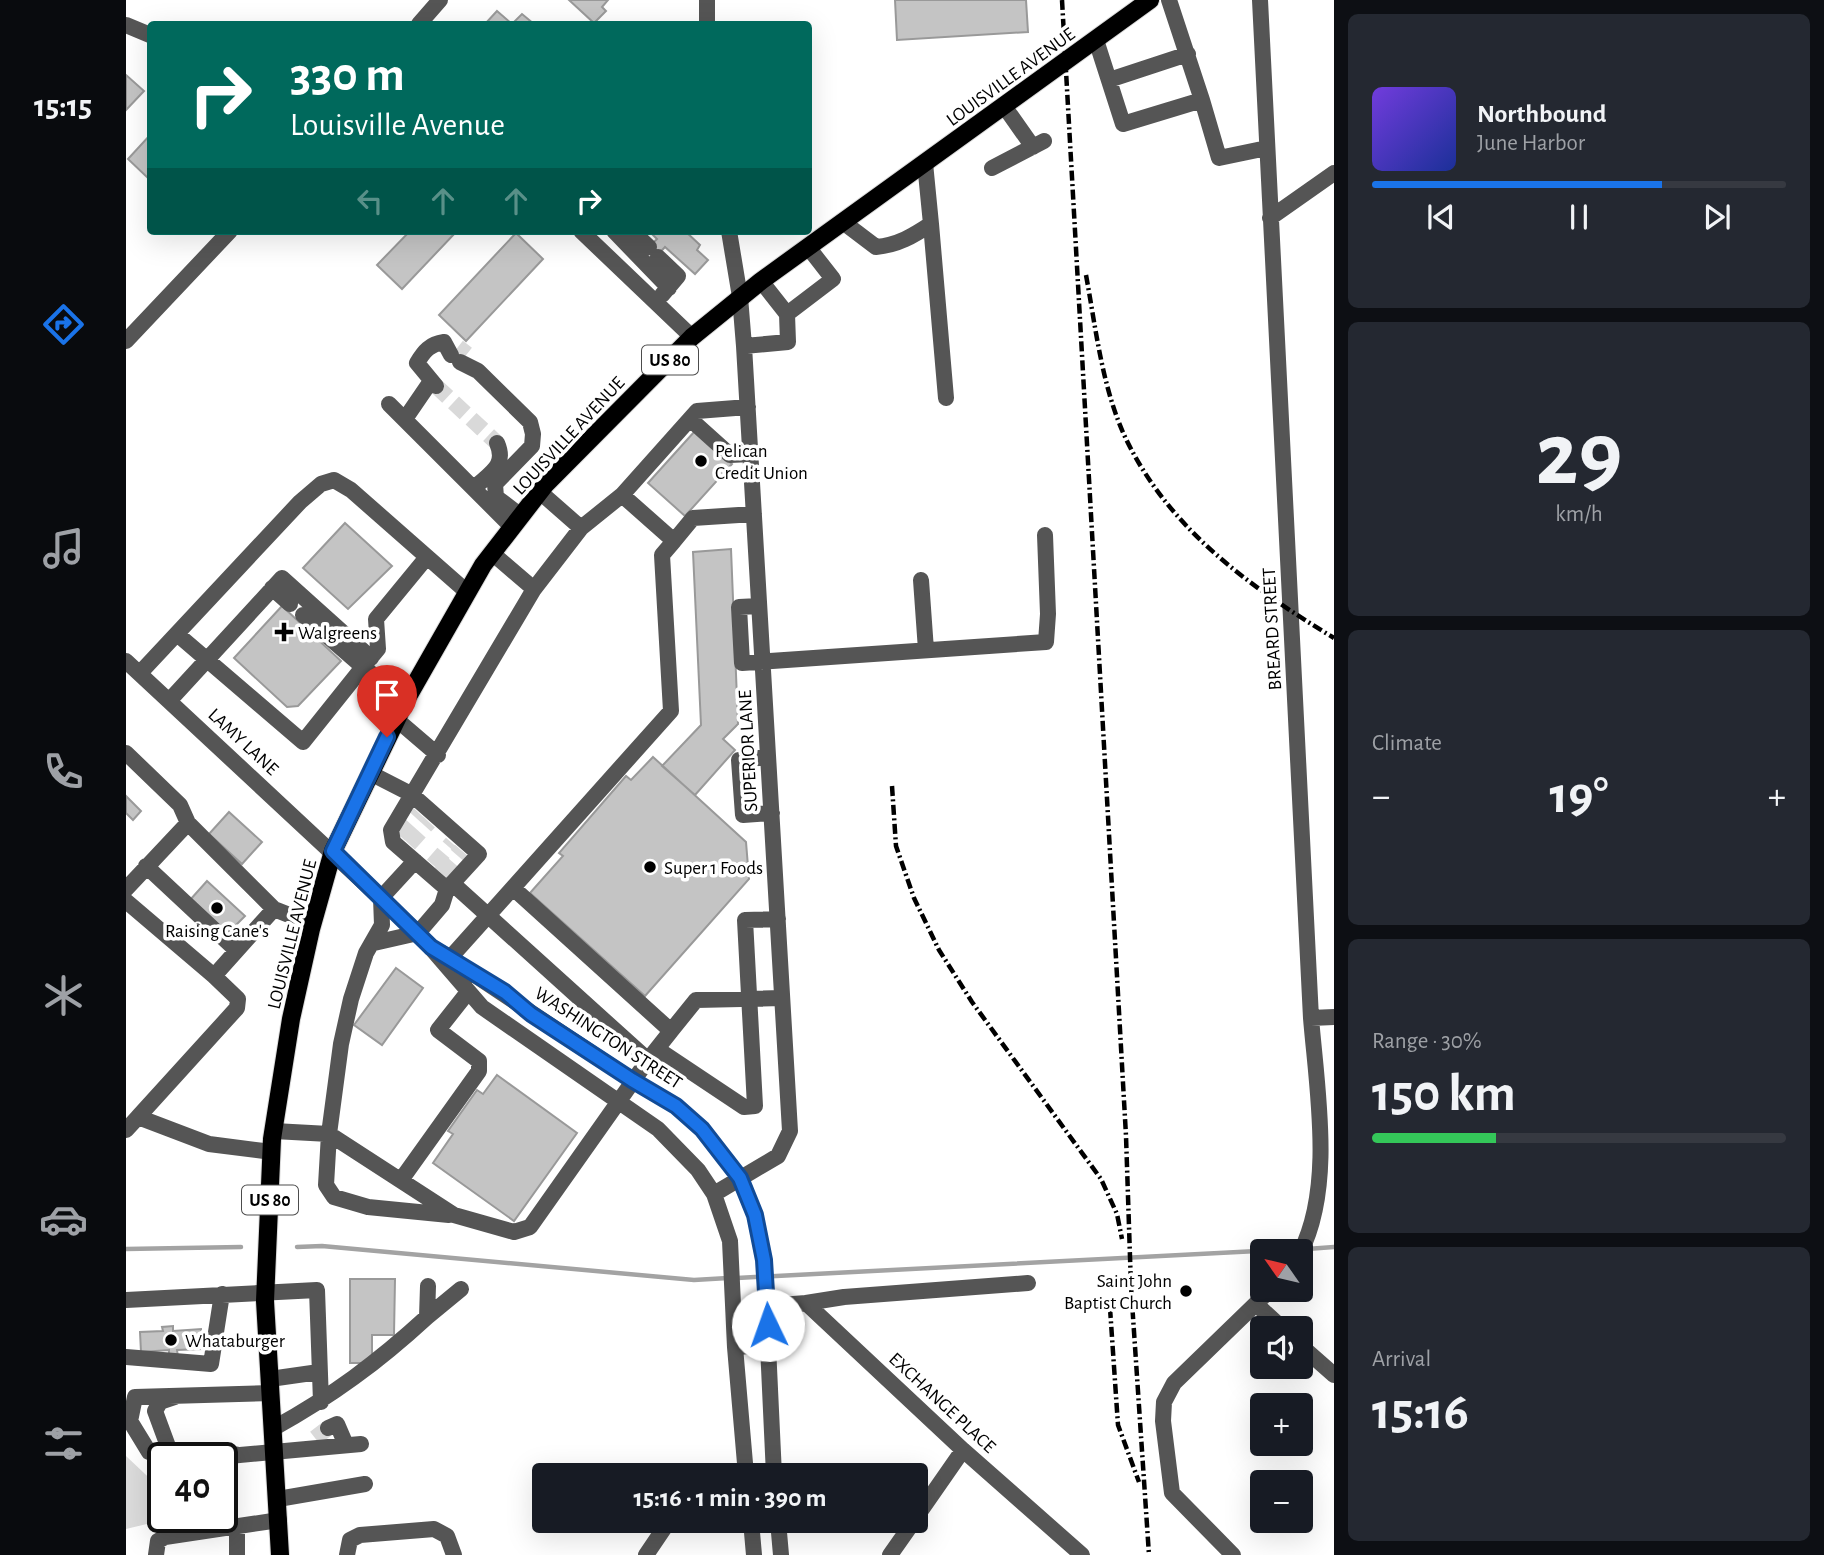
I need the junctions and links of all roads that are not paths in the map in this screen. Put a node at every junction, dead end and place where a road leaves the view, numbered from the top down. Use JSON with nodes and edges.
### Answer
{"nodes":[{"id":1,"x":440,"y":0,"type":"edge"},
{"id":2,"x":707,"y":0,"type":"edge"},
{"id":3,"x":1169,"y":0,"type":"edge"},
{"id":4,"x":1260,"y":0,"type":"edge"},
{"id":5,"x":1141,"y":3,"type":"edge"},
{"id":6,"x":422,"y":21,"type":"edge"},
{"id":7,"x":707,"y":21,"type":"edge"},
{"id":8,"x":126,"y":25,"type":"edge"},
{"id":9,"x":147,"y":34,"type":"edge"},
{"id":10,"x":1096,"y":40,"type":"junction"},
{"id":11,"x":1188,"y":54,"type":"junction"},
{"id":12,"x":1109,"y":80,"type":"junction"},
{"id":13,"x":1202,"y":100,"type":"junction"},
{"id":14,"x":1004,"y":106,"type":"junction"},
{"id":15,"x":1267,"y":148,"type":"junction"},
{"id":16,"x":925,"y":163,"type":"junction"},
{"id":17,"x":992,"y":168,"type":"dead end"},
{"id":18,"x":1334,"y":173,"type":"edge"},
{"id":19,"x":1270,"y":218,"type":"junction"},
{"id":20,"x":843,"y":222,"type":"junction"},
{"id":21,"x":931,"y":223,"type":"junction"},
{"id":22,"x":226,"y":235,"type":"edge"},
{"id":23,"x":587,"y":235,"type":"edge"},
{"id":24,"x":618,"y":235,"type":"edge"},
{"id":25,"x":636,"y":235,"type":"edge"},
{"id":26,"x":729,"y":235,"type":"edge"},
{"id":27,"x":808,"y":247,"type":"junction"},
{"id":28,"x":761,"y":282,"type":"junction"},
{"id":29,"x":669,"y":288,"type":"junction"},
{"id":30,"x":740,"y":297,"type":"junction"},
{"id":31,"x":656,"y":303,"type":"junction"},
{"id":32,"x":787,"y":314,"type":"junction"},
{"id":33,"x":692,"y":337,"type":"junction"},
{"id":34,"x":126,"y":341,"type":"edge"},
{"id":35,"x":744,"y":346,"type":"junction"},
{"id":36,"x":946,"y":398,"type":"dead end"},
{"id":37,"x":388,"y":404,"type":"dead end"},
{"id":38,"x":748,"y":407,"type":"junction"},
{"id":39,"x":405,"y":419,"type":"junction"},
{"id":40,"x":690,"y":419,"type":"junction"},
{"id":41,"x":497,"y":443,"type":"dead end"},
{"id":42,"x":750,"y":454,"type":"junction"},
{"id":43,"x":474,"y":488,"type":"junction"},
{"id":44,"x":540,"y":492,"type":"junction"},
{"id":45,"x":622,"y":495,"type":"junction"},
{"id":46,"x":754,"y":514,"type":"junction"},
{"id":47,"x":517,"y":522,"type":"junction"},
{"id":48,"x":581,"y":528,"type":"junction"},
{"id":49,"x":1045,"y":535,"type":"dead end"},
{"id":50,"x":674,"y":541,"type":"junction"},
{"id":51,"x":492,"y":553,"type":"junction"},
{"id":52,"x":426,"y":557,"type":"junction"},
{"id":53,"x":921,"y":580,"type":"dead end"},
{"id":54,"x":272,"y":588,"type":"junction"},
{"id":55,"x":534,"y":589,"type":"junction"},
{"id":56,"x":467,"y":592,"type":"junction"},
{"id":57,"x":290,"y":604,"type":"dead end"},
{"id":58,"x":303,"y":615,"type":"dead end"},
{"id":59,"x":177,"y":634,"type":"junction"},
{"id":60,"x":926,"y":650,"type":"junction"},
{"id":61,"x":207,"y":658,"type":"junction"},
{"id":62,"x":126,"y":661,"type":"edge"},
{"id":63,"x":367,"y":662,"type":"junction"},
{"id":64,"x":763,"y":662,"type":"junction"},
{"id":65,"x":140,"y":673,"type":"junction"},
{"id":66,"x":406,"y":700,"type":"junction"},
{"id":67,"x":169,"y":701,"type":"junction"},
{"id":68,"x":396,"y":719,"type":"junction"},
{"id":69,"x":126,"y":753,"type":"edge"},
{"id":70,"x":438,"y":755,"type":"junction"},
{"id":71,"x":768,"y":757,"type":"junction"},
{"id":72,"x":370,"y":773,"type":"junction"},
{"id":73,"x":411,"y":794,"type":"junction"},
{"id":74,"x":772,"y":813,"type":"junction"},
{"id":75,"x":188,"y":823,"type":"junction"},
{"id":76,"x":333,"y":851,"type":"junction"},
{"id":77,"x":423,"y":863,"type":"junction"},
{"id":78,"x":146,"y":866,"type":"junction"},
{"id":79,"x":513,"y":888,"type":"junction"},
{"id":80,"x":126,"y":889,"type":"edge"},
{"id":81,"x":381,"y":898,"type":"junction"},
{"id":82,"x":126,"y":901,"type":"edge"},
{"id":83,"x":274,"y":909,"type":"junction"},
{"id":84,"x":489,"y":916,"type":"junction"},
{"id":85,"x":778,"y":919,"type":"junction"},
{"id":86,"x":312,"y":924,"type":"junction"},
{"id":87,"x":418,"y":933,"type":"junction"},
{"id":88,"x":374,"y":943,"type":"junction"},
{"id":89,"x":431,"y":947,"type":"junction"},
{"id":90,"x":236,"y":950,"type":"junction"},
{"id":91,"x":450,"y":958,"type":"junction"},
{"id":92,"x":214,"y":976,"type":"junction"},
{"id":93,"x":468,"y":992,"type":"junction"},
{"id":94,"x":782,"y":998,"type":"junction"},
{"id":95,"x":750,"y":999,"type":"junction"},
{"id":96,"x":1334,"y":1017,"type":"edge"},
{"id":97,"x":1311,"y":1018,"type":"junction"},
{"id":98,"x":671,"y":1031,"type":"junction"},
{"id":99,"x":652,"y":1054,"type":"junction"},
{"id":100,"x":632,"y":1080,"type":"junction"},
{"id":101,"x":619,"y":1102,"type":"junction"},
{"id":102,"x":138,"y":1117,"type":"junction"},
{"id":103,"x":126,"y":1130,"type":"edge"},
{"id":104,"x":274,"y":1130,"type":"junction"},
{"id":105,"x":329,"y":1134,"type":"junction"},
{"id":106,"x":272,"y":1152,"type":"junction"},
{"id":107,"x":740,"y":1178,"type":"junction"},
{"id":108,"x":401,"y":1180,"type":"junction"},
{"id":109,"x":714,"y":1194,"type":"junction"},
{"id":110,"x":454,"y":1215,"type":"junction"},
{"id":111,"x":1306,"y":1239,"type":"edge"},
{"id":112,"x":1028,"y":1283,"type":"dead end"},
{"id":113,"x":428,"y":1286,"type":"dead end"},
{"id":114,"x":461,"y":1289,"type":"dead end"},
{"id":115,"x":266,"y":1292,"type":"junction"},
{"id":116,"x":222,"y":1294,"type":"junction"},
{"id":117,"x":126,"y":1300,"type":"edge"},
{"id":118,"x":767,"y":1301,"type":"junction"},
{"id":119,"x":806,"y":1303,"type":"junction"},
{"id":120,"x":1256,"y":1304,"type":"joint"},
{"id":121,"x":1269,"y":1316,"type":"edge"},
{"id":122,"x":427,"y":1317,"type":"junction"},
{"id":123,"x":769,"y":1345,"type":"junction"},
{"id":124,"x":735,"y":1347,"type":"junction"},
{"id":125,"x":1313,"y":1356,"type":"edge"},
{"id":126,"x":126,"y":1357,"type":"edge"},
{"id":127,"x":319,"y":1371,"type":"junction"},
{"id":128,"x":1334,"y":1375,"type":"edge"},
{"id":129,"x":271,"y":1386,"type":"junction"},
{"id":130,"x":183,"y":1393,"type":"junction"},
{"id":131,"x":321,"y":1402,"type":"junction"},
{"id":132,"x":274,"y":1428,"type":"junction"},
{"id":133,"x":317,"y":1438,"type":"junction"},
{"id":134,"x":147,"y":1449,"type":"edge"},
{"id":135,"x":963,"y":1450,"type":"junction"},
{"id":136,"x":275,"y":1452,"type":"junction"},
{"id":137,"x":239,"y":1455,"type":"joint"},
{"id":138,"x":745,"y":1463,"type":"edge"},
{"id":139,"x":774,"y":1463,"type":"edge"},
{"id":140,"x":366,"y":1484,"type":"dead end"},
{"id":141,"x":278,"y":1499,"type":"junction"},
{"id":142,"x":928,"y":1501,"type":"edge"},
{"id":143,"x":279,"y":1520,"type":"junction"},
{"id":144,"x":238,"y":1526,"type":"edge"},
{"id":145,"x":191,"y":1533,"type":"edge"},
{"id":146,"x":237,"y":1533,"type":"edge"},
{"id":147,"x":661,"y":1533,"type":"edge"},
{"id":148,"x":752,"y":1533,"type":"edge"},
{"id":149,"x":779,"y":1533,"type":"edge"},
{"id":150,"x":906,"y":1533,"type":"edge"},
{"id":151,"x":156,"y":1555,"type":"edge"},
{"id":152,"x":237,"y":1555,"type":"edge"},
{"id":153,"x":280,"y":1555,"type":"edge"},
{"id":154,"x":347,"y":1555,"type":"edge"},
{"id":155,"x":454,"y":1555,"type":"edge"},
{"id":156,"x":646,"y":1555,"type":"edge"},
{"id":157,"x":754,"y":1555,"type":"edge"},
{"id":158,"x":781,"y":1555,"type":"edge"},
{"id":159,"x":890,"y":1555,"type":"edge"},
{"id":160,"x":1082,"y":1555,"type":"edge"},
{"id":161,"x":1233,"y":1555,"type":"edge"}],
"edges":[{"from":1,"to":6,"type":"street"},
{"from":2,"to":7,"type":"street"},
{"from":3,"to":11,"type":"street"},
{"from":4,"to":15,"type":"street","name":"BREARD STREET"},
{"from":5,"to":10,"type":"main road","name":"LOUISVILLE AVENUE","number":"US 80"},
{"from":8,"to":9,"type":"street"},
{"from":10,"to":12,"type":"street"},
{"from":10,"to":14,"type":"main road","name":"LOUISVILLE AVENUE","number":"US 80"},
{"from":11,"to":12,"type":"street"},
{"from":11,"to":13,"type":"street"},
{"from":12,"to":13,"type":"street"},
{"from":13,"to":15,"type":"street"},
{"from":14,"to":16,"type":"main road","name":"LOUISVILLE AVENUE","number":"US 80"},
{"from":14,"to":17,"type":"street"},
{"from":15,"to":19,"type":"street","name":"BREARD STREET"},
{"from":16,"to":20,"type":"main road","name":"LOUISVILLE AVENUE","number":"US 80"},
{"from":16,"to":21,"type":"street"},
{"from":18,"to":19,"type":"street"},
{"from":19,"to":97,"type":"street","name":"BREARD STREET"},
{"from":20,"to":21,"type":"street"},
{"from":20,"to":27,"type":"main road","name":"LOUISVILLE AVENUE","number":"US 80"},
{"from":21,"to":36,"type":"street"},
{"from":22,"to":34,"type":"street"},
{"from":23,"to":31,"type":"street"},
{"from":24,"to":29,"type":"street"},
{"from":25,"to":29,"type":"street"},
{"from":26,"to":30,"type":"street","name":"SUPERIOR LANE"},
{"from":27,"to":28,"type":"main road","name":"LOUISVILLE AVENUE","number":"US 80"},
{"from":27,"to":32,"type":"street"},
{"from":28,"to":30,"type":"main road","name":"LOUISVILLE AVENUE","number":"US 80"},
{"from":28,"to":32,"type":"street"},
{"from":29,"to":31,"type":"street"},
{"from":30,"to":33,"type":"main road","name":"LOUISVILLE AVENUE","number":"US 80"},
{"from":30,"to":35,"type":"street","name":"SUPERIOR LANE"},
{"from":31,"to":33,"type":"street"},
{"from":32,"to":35,"type":"street"},
{"from":33,"to":44,"type":"main road","name":"LOUISVILLE AVENUE","number":"US 80"},
{"from":35,"to":38,"type":"street","name":"SUPERIOR LANE"},
{"from":37,"to":39,"type":"street"},
{"from":38,"to":40,"type":"street"},
{"from":38,"to":42,"type":"street","name":"SUPERIOR LANE"},
{"from":39,"to":43,"type":"street"},
{"from":39,"to":47,"type":"street"},
{"from":40,"to":42,"type":"street"},
{"from":40,"to":45,"type":"street"},
{"from":41,"to":43,"type":"street"},
{"from":42,"to":46,"type":"street","name":"SUPERIOR LANE"},
{"from":43,"to":47,"type":"street"},
{"from":44,"to":47,"type":"main road","name":"LOUISVILLE AVENUE","number":"US 80"},
{"from":44,"to":48,"type":"street"},
{"from":45,"to":48,"type":"street"},
{"from":45,"to":50,"type":"street"},
{"from":46,"to":50,"type":"street"},
{"from":46,"to":64,"type":"street","name":"SUPERIOR LANE"},
{"from":47,"to":51,"type":"main road","name":"LOUISVILLE AVENUE","number":"US 80"},
{"from":48,"to":55,"type":"street"},
{"from":49,"to":60,"type":"street"},
{"from":50,"to":79,"type":"street"},
{"from":51,"to":55,"type":"street"},
{"from":51,"to":56,"type":"main road","name":"LOUISVILLE AVENUE","number":"US 80"},
{"from":52,"to":56,"type":"street"},
{"from":52,"to":59,"type":"street"},
{"from":52,"to":63,"type":"street"},
{"from":53,"to":60,"type":"street"},
{"from":54,"to":57,"type":"street"},
{"from":54,"to":61,"type":"street"},
{"from":54,"to":63,"type":"street"},
{"from":55,"to":70,"type":"street"},
{"from":56,"to":66,"type":"main road","name":"LOUISVILLE AVENUE","number":"US 80"},
{"from":58,"to":63,"type":"street"},
{"from":59,"to":61,"type":"street"},
{"from":59,"to":65,"type":"street"},
{"from":60,"to":64,"type":"street"},
{"from":61,"to":63,"type":"street"},
{"from":61,"to":67,"type":"street"},
{"from":62,"to":65,"type":"street","name":"LAMY LANE"},
{"from":63,"to":66,"type":"street"},
{"from":64,"to":71,"type":"street","name":"SUPERIOR LANE"},
{"from":65,"to":67,"type":"street","name":"LAMY LANE"},
{"from":66,"to":68,"type":"main road","name":"LOUISVILLE AVENUE","number":"US 80"},
{"from":67,"to":76,"type":"street","name":"LAMY LANE"},
{"from":68,"to":70,"type":"street"},
{"from":68,"to":72,"type":"main road","name":"LOUISVILLE AVENUE","number":"US 80"},
{"from":69,"to":75,"type":"street"},
{"from":70,"to":73,"type":"street"},
{"from":71,"to":74,"type":"street","name":"SUPERIOR LANE"},
{"from":71,"to":74,"type":"street"},
{"from":72,"to":73,"type":"street"},
{"from":72,"to":76,"type":"main road","name":"LOUISVILLE AVENUE","number":"US 80"},
{"from":73,"to":77,"type":"street"},
{"from":73,"to":77,"type":"street"},
{"from":74,"to":85,"type":"street","name":"SUPERIOR LANE"},
{"from":75,"to":78,"type":"street"},
{"from":75,"to":83,"type":"street"},
{"from":76,"to":81,"type":"street","name":"WASHINGTON STREET"},
{"from":76,"to":86,"type":"main road","name":"LOUISVILLE AVENUE","number":"US 80"},
{"from":77,"to":81,"type":"street"},
{"from":77,"to":84,"type":"street"},
{"from":77,"to":87,"type":"street"},
{"from":78,"to":80,"type":"street"},
{"from":78,"to":90,"type":"street"},
{"from":79,"to":84,"type":"street"},
{"from":79,"to":98,"type":"street"},
{"from":81,"to":87,"type":"street","name":"WASHINGTON STREET"},
{"from":81,"to":88,"type":"street"},
{"from":82,"to":92,"type":"street"},
{"from":83,"to":86,"type":"street"},
{"from":83,"to":90,"type":"street"},
{"from":84,"to":91,"type":"street"},
{"from":84,"to":99,"type":"street"},
{"from":85,"to":94,"type":"street","name":"SUPERIOR LANE"},
{"from":85,"to":95,"type":"street"},
{"from":86,"to":104,"type":"main road","name":"LOUISVILLE AVENUE","number":"US 80"},
{"from":87,"to":88,"type":"street"},
{"from":87,"to":89,"type":"street","name":"WASHINGTON STREET"},
{"from":88,"to":105,"type":"street"},
{"from":89,"to":91,"type":"street","name":"WASHINGTON STREET"},
{"from":89,"to":93,"type":"street","name":"WASHINGTON STREET"},
{"from":90,"to":92,"type":"street"},
{"from":91,"to":100,"type":"street","name":"WASHINGTON STREET"},
{"from":92,"to":102,"type":"street"},
{"from":93,"to":101,"type":"street","name":"WASHINGTON STREET"},
{"from":93,"to":108,"type":"street"},
{"from":94,"to":95,"type":"street"},
{"from":94,"to":107,"type":"street","name":"SUPERIOR LANE"},
{"from":95,"to":98,"type":"street"},
{"from":95,"to":99,"type":"street"},
{"from":96,"to":97,"type":"street"},
{"from":97,"to":111,"type":"street","name":"BREARD STREET"},
{"from":98,"to":99,"type":"street"},
{"from":99,"to":100,"type":"street"},
{"from":100,"to":101,"type":"street"},
{"from":100,"to":107,"type":"street","name":"WASHINGTON STREET"},
{"from":101,"to":109,"type":"street","name":"WASHINGTON STREET"},
{"from":101,"to":110,"type":"street"},
{"from":102,"to":103,"type":"street"},
{"from":102,"to":106,"type":"street"},
{"from":104,"to":105,"type":"street"},
{"from":104,"to":106,"type":"main road","name":"LOUISVILLE AVENUE","number":"US 80"},
{"from":105,"to":108,"type":"street"},
{"from":105,"to":110,"type":"street"},
{"from":106,"to":115,"type":"main road","name":"LOUISVILLE AVENUE","number":"US 80"},
{"from":107,"to":109,"type":"street","name":"SUPERIOR LANE"},
{"from":107,"to":118,"type":"street","name":"WASHINGTON STREET"},
{"from":108,"to":110,"type":"street"},
{"from":109,"to":124,"type":"street","name":"WASHINGTON STREET"},
{"from":112,"to":119,"type":"street"},
{"from":113,"to":122,"type":"street"},
{"from":114,"to":122,"type":"street"},
{"from":115,"to":116,"type":"street"},
{"from":115,"to":127,"type":"street"},
{"from":115,"to":129,"type":"main road","name":"LOUISVILLE AVENUE","number":"US 80"},
{"from":116,"to":117,"type":"street"},
{"from":116,"to":126,"type":"street"},
{"from":118,"to":119,"type":"street"},
{"from":118,"to":123,"type":"street","name":"WASHINGTON STREET"},
{"from":119,"to":135,"type":"street","name":"EXCHANGE PLACE"},
{"from":120,"to":121,"type":"street"},
{"from":120,"to":161,"type":"street"},
{"from":122,"to":131,"type":"street"},
{"from":123,"to":124,"type":"street"},
{"from":123,"to":139,"type":"street","name":"WASHINGTON STREET"},
{"from":124,"to":138,"type":"street","name":"WASHINGTON STREET"},
{"from":125,"to":128,"type":"street"},
{"from":127,"to":129,"type":"street"},
{"from":127,"to":131,"type":"street"},
{"from":129,"to":130,"type":"street"},
{"from":129,"to":132,"type":"main road","name":"LOUISVILLE AVENUE","number":"US 80"},
{"from":130,"to":134,"type":"street"},
{"from":130,"to":137,"type":"street"},
{"from":131,"to":132,"type":"street"},
{"from":132,"to":136,"type":"main road","name":"LOUISVILLE AVENUE","number":"US 80"},
{"from":133,"to":133,"type":"street"},
{"from":133,"to":136,"type":"street"},
{"from":135,"to":142,"type":"street"},
{"from":135,"to":160,"type":"street","name":"EXCHANGE PLACE"},
{"from":136,"to":137,"type":"street"},
{"from":136,"to":141,"type":"main road","name":"LOUISVILLE AVENUE","number":"US 80"},
{"from":140,"to":141,"type":"street"},
{"from":141,"to":143,"type":"main road","name":"LOUISVILLE AVENUE","number":"US 80"},
{"from":143,"to":144,"type":"street"},
{"from":143,"to":153,"type":"main road","name":"LOUISVILLE AVENUE","number":"US 80"},
{"from":145,"to":151,"type":"street"},
{"from":146,"to":152,"type":"street"},
{"from":147,"to":156,"type":"street"},
{"from":148,"to":157,"type":"street"},
{"from":149,"to":158,"type":"street"},
{"from":150,"to":159,"type":"street"},
{"from":154,"to":155,"type":"street"}]}
